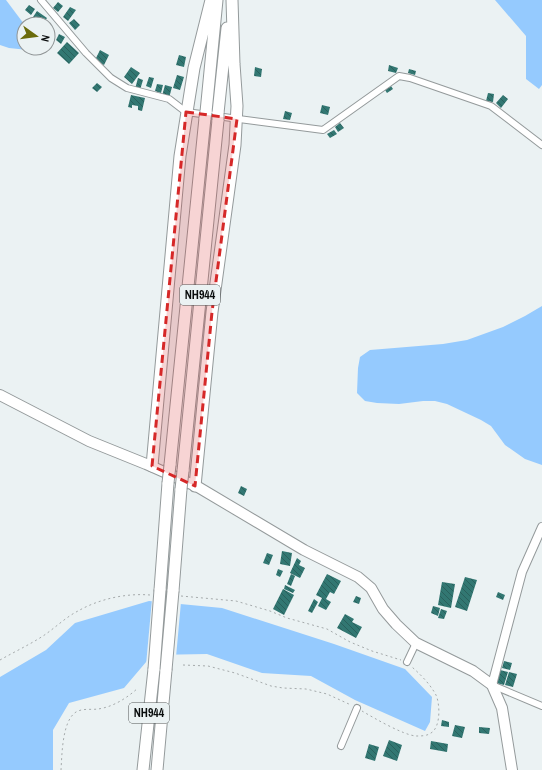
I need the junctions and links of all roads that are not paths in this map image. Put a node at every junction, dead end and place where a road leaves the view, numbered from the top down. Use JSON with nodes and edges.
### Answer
{"nodes":[{"id":1,"x":41,"y":0,"type":"edge"},
{"id":2,"x":211,"y":0,"type":"edge"},
{"id":3,"x":217,"y":0,"type":"edge"},
{"id":4,"x":231,"y":0,"type":"edge"},
{"id":5,"x":186,"y":112,"type":"junction"},
{"id":6,"x":237,"y":119,"type":"junction"},
{"id":7,"x":542,"y":145,"type":"edge"},
{"id":8,"x":0,"y":395,"type":"edge"},
{"id":9,"x":152,"y":466,"type":"junction"},
{"id":10,"x":195,"y":486,"type":"junction"},
{"id":11,"x":542,"y":527,"type":"edge"},
{"id":12,"x":416,"y":643,"type":"junction"},
{"id":13,"x":407,"y":662,"type":"road end"},
{"id":14,"x":492,"y":685,"type":"junction"},
{"id":15,"x":542,"y":706,"type":"edge"},
{"id":16,"x":357,"y":708,"type":"road end"},
{"id":17,"x":341,"y":746,"type":"dead end"},
{"id":18,"x":143,"y":770,"type":"edge"},
{"id":19,"x":157,"y":770,"type":"edge"},
{"id":20,"x":512,"y":770,"type":"edge"}],
"edges":[{"from":1,"to":5,"type":"street"},
{"from":2,"to":5,"type":"highway"},
{"from":3,"to":18,"type":"highway","name":"NH944","number":"NH944","bridge":true},
{"from":4,"to":6,"type":"highway"},
{"from":4,"to":19,"type":"highway","name":"NH944","number":"NH944","bridge":true},
{"from":5,"to":6,"type":"street"},
{"from":5,"to":9,"type":"highway"},
{"from":6,"to":7,"type":"street"},
{"from":6,"to":10,"type":"highway"},
{"from":8,"to":9,"type":"main road"},
{"from":9,"to":10,"type":"main road"},
{"from":10,"to":12,"type":"main road"},
{"from":11,"to":14,"type":"street"},
{"from":12,"to":13,"type":"street"},
{"from":12,"to":14,"type":"main road"},
{"from":14,"to":15,"type":"street"},
{"from":14,"to":20,"type":"main road"},
{"from":16,"to":17,"type":"street"}]}
